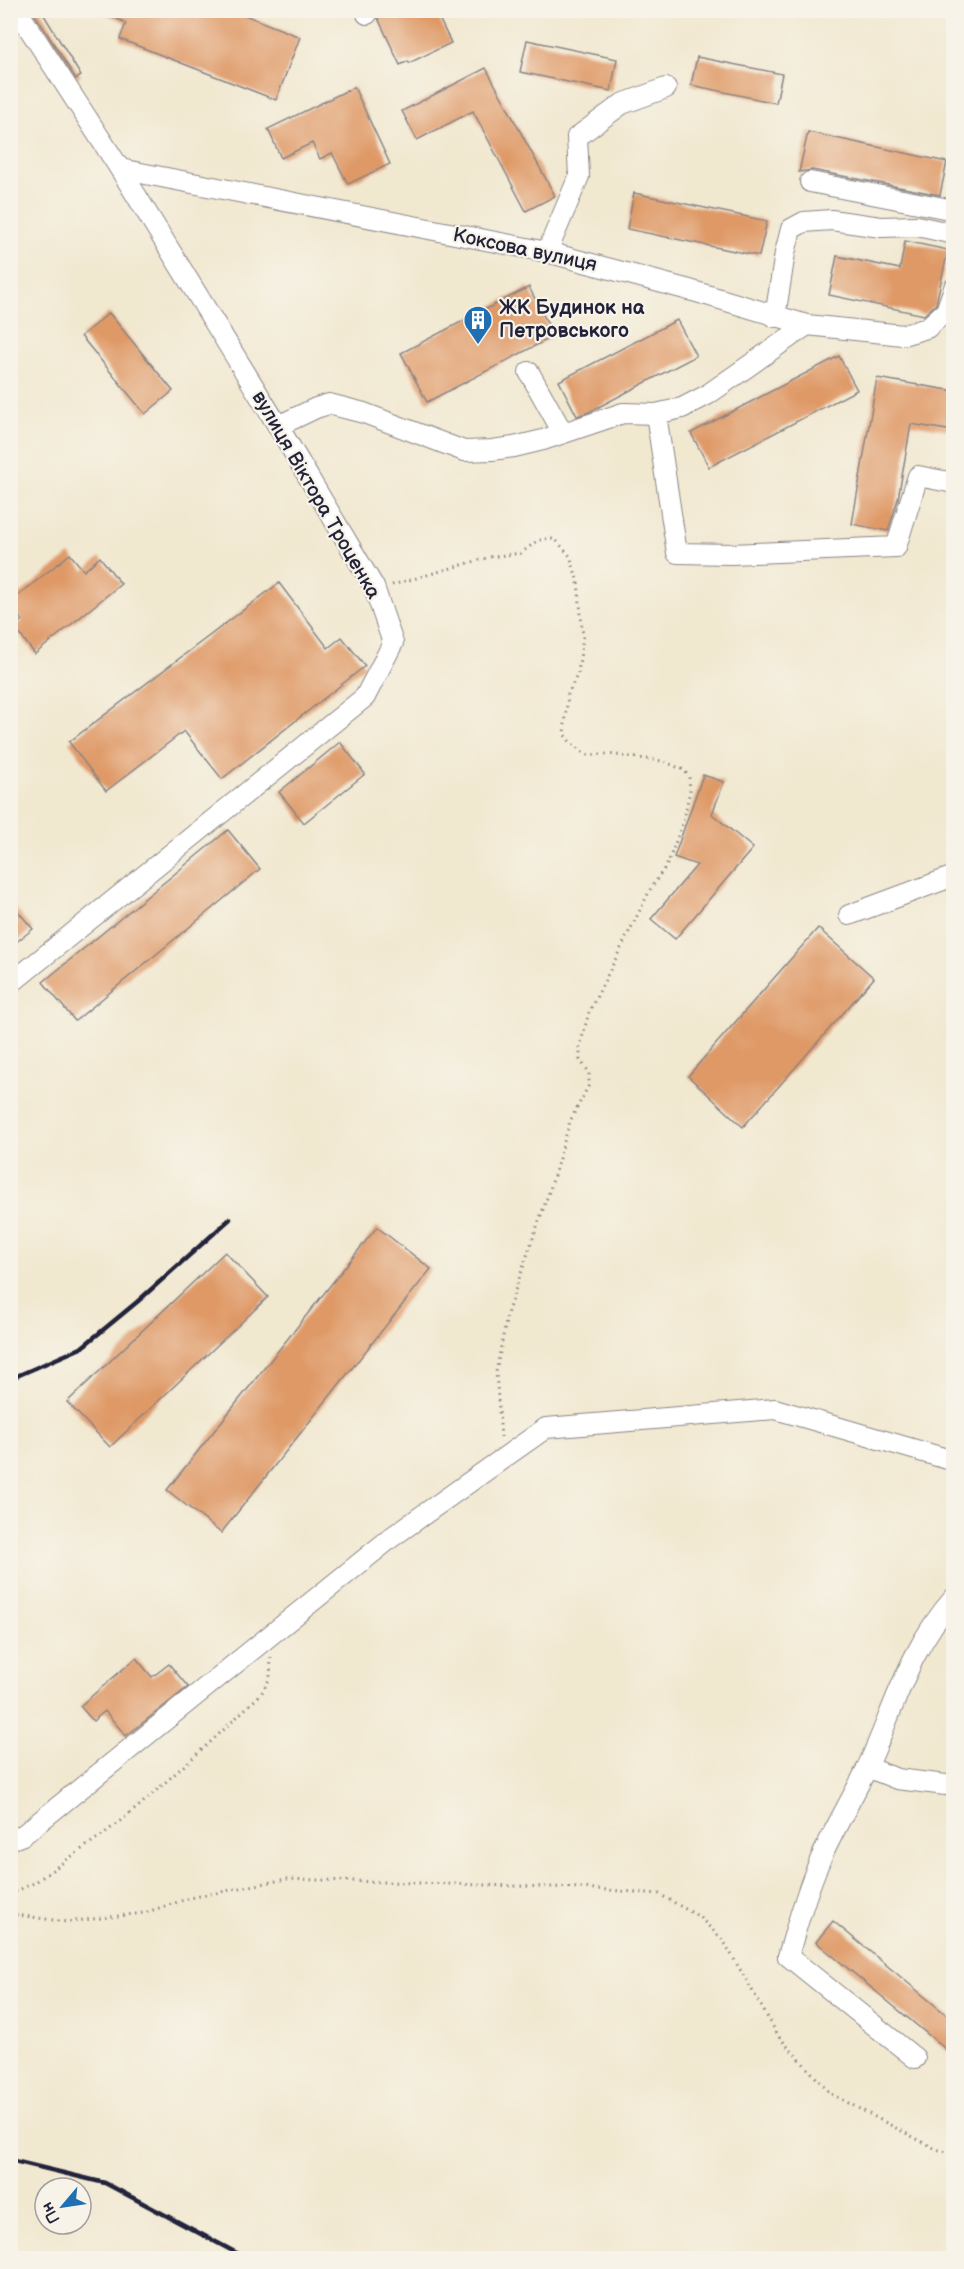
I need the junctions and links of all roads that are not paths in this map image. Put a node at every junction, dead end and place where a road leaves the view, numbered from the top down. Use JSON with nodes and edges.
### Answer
{"nodes":[{"id":1,"x":17,"y":10,"type":"edge"},
{"id":2,"x":666,"y":88,"type":"dead end"},
{"id":3,"x":120,"y":169,"type":"junction"},
{"id":4,"x":810,"y":183,"type":"dead end"},
{"id":5,"x":954,"y":210,"type":"edge"},
{"id":6,"x":954,"y":234,"type":"edge"},
{"id":7,"x":547,"y":252,"type":"junction"},
{"id":8,"x":954,"y":288,"type":"edge"},
{"id":9,"x":775,"y":317,"type":"junction"},
{"id":10,"x":807,"y":325,"type":"junction"},
{"id":11,"x":529,"y":372,"type":"dead end"},
{"id":12,"x":656,"y":414,"type":"junction"},
{"id":13,"x":278,"y":426,"type":"junction"},
{"id":14,"x":562,"y":433,"type":"junction"},
{"id":15,"x":954,"y":483,"type":"edge"},
{"id":16,"x":954,"y":876,"type":"edge"},
{"id":17,"x":849,"y":915,"type":"dead end"},
{"id":18,"x":15,"y":980,"type":"dead end"},
{"id":19,"x":954,"y":1461,"type":"edge"},
{"id":20,"x":954,"y":1598,"type":"edge"},
{"id":21,"x":867,"y":1767,"type":"junction"},
{"id":22,"x":954,"y":1786,"type":"edge"},
{"id":23,"x":10,"y":1840,"type":"edge"},
{"id":24,"x":915,"y":2058,"type":"dead end"}],
"edges":[{"from":1,"to":3,"type":"street","name":"вулиця Віктора Троценка"},
{"from":2,"to":7,"type":"street"},
{"from":3,"to":7,"type":"street","name":"Коксова вулиця"},
{"from":3,"to":13,"type":"street","name":"вулиця Віктора Троценка"},
{"from":4,"to":5,"type":"street"},
{"from":6,"to":9,"type":"street"},
{"from":7,"to":9,"type":"street","name":"Коксова вулиця"},
{"from":8,"to":10,"type":"street","name":"Коксова вулиця"},
{"from":9,"to":10,"type":"street","name":"Коксова вулиця"},
{"from":10,"to":12,"type":"street"},
{"from":11,"to":14,"type":"street"},
{"from":12,"to":14,"type":"street"},
{"from":12,"to":15,"type":"street"},
{"from":13,"to":14,"type":"street"},
{"from":13,"to":18,"type":"street","name":"вулиця Віктора Троценка"},
{"from":16,"to":17,"type":"street"},
{"from":19,"to":23,"type":"street"},
{"from":20,"to":21,"type":"street"},
{"from":21,"to":22,"type":"street"},
{"from":21,"to":24,"type":"street"}]}
